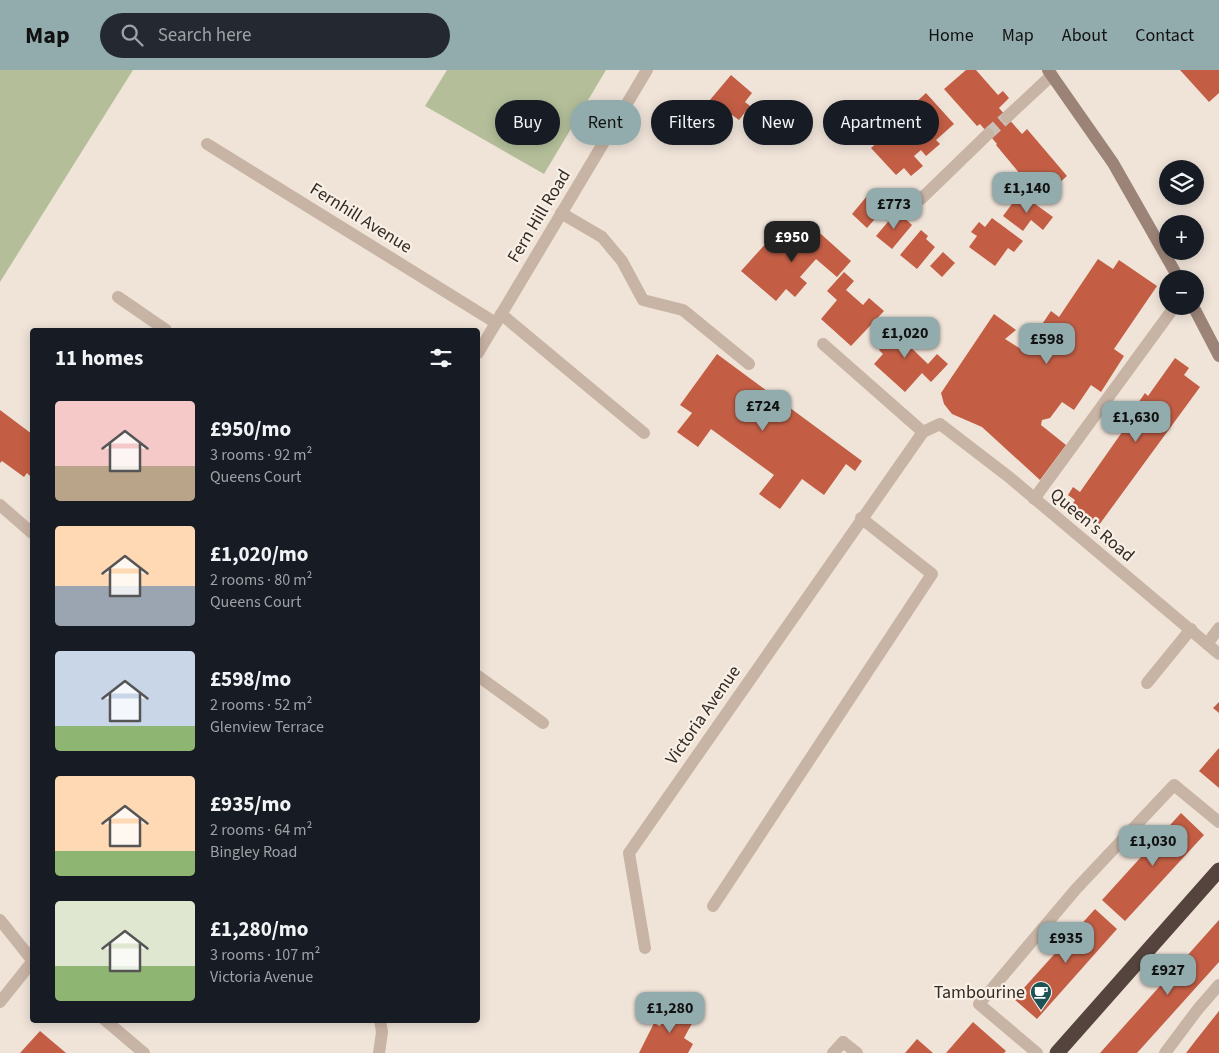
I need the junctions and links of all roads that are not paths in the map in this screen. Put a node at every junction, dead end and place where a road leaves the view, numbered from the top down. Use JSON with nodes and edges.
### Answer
{"nodes":[{"id":1,"x":647,"y":70,"type":"edge"},
{"id":2,"x":1050,"y":72,"type":"edge"},
{"id":3,"x":1007,"y":117,"type":"tunnel mouth"},
{"id":4,"x":988,"y":134,"type":"tunnel mouth"},
{"id":5,"x":207,"y":144,"type":"dead end"},
{"id":6,"x":921,"y":199,"type":"dead end"},
{"id":7,"x":561,"y":213,"type":"junction"},
{"id":8,"x":1174,"y":270,"type":"edge"},
{"id":9,"x":118,"y":297,"type":"dead end"},
{"id":10,"x":1169,"y":315,"type":"edge"},
{"id":11,"x":1198,"y":315,"type":"edge"},
{"id":12,"x":498,"y":318,"type":"junction"},
{"id":13,"x":163,"y":328,"type":"edge"},
{"id":14,"x":823,"y":344,"type":"dead end"},
{"id":15,"x":480,"y":350,"type":"edge"},
{"id":16,"x":1219,"y":356,"type":"edge"},
{"id":17,"x":749,"y":364,"type":"dead end"},
{"id":18,"x":923,"y":432,"type":"junction"},
{"id":19,"x":644,"y":433,"type":"dead end"},
{"id":20,"x":1034,"y":499,"type":"junction"},
{"id":21,"x":0,"y":505,"type":"edge"},
{"id":22,"x":861,"y":518,"type":"junction"},
{"id":23,"x":30,"y":531,"type":"edge"},
{"id":24,"x":1219,"y":628,"type":"edge"},
{"id":25,"x":1191,"y":629,"type":"junction"},
{"id":26,"x":1207,"y":644,"type":"junction"},
{"id":27,"x":1219,"y":654,"type":"edge"},
{"id":28,"x":480,"y":677,"type":"edge"},
{"id":29,"x":1148,"y":684,"type":"dead end"},
{"id":30,"x":543,"y":722,"type":"dead end"},
{"id":31,"x":1219,"y":822,"type":"edge"},
{"id":32,"x":1219,"y":870,"type":"edge"},
{"id":33,"x":713,"y":906,"type":"dead end"},
{"id":34,"x":0,"y":920,"type":"edge"},
{"id":35,"x":645,"y":948,"type":"dead end"},
{"id":36,"x":30,"y":958,"type":"edge"},
{"id":37,"x":30,"y":964,"type":"edge"},
{"id":38,"x":1219,"y":985,"type":"edge"},
{"id":39,"x":0,"y":1002,"type":"edge"},
{"id":40,"x":109,"y":1023,"type":"edge"},
{"id":41,"x":380,"y":1023,"type":"edge"},
{"id":42,"x":144,"y":1053,"type":"edge"},
{"id":43,"x":379,"y":1053,"type":"edge"},
{"id":44,"x":833,"y":1053,"type":"edge"},
{"id":45,"x":857,"y":1053,"type":"edge"},
{"id":46,"x":1037,"y":1053,"type":"edge"},
{"id":47,"x":1058,"y":1053,"type":"edge"},
{"id":48,"x":1165,"y":1053,"type":"edge"}],
"edges":[{"from":1,"to":7,"type":"street","name":"Fern Hill Road"},
{"from":2,"to":3,"type":"street"},
{"from":2,"to":8,"type":"street"},
{"from":4,"to":6,"type":"street"},
{"from":5,"to":12,"type":"street","name":"Fernhill Avenue"},
{"from":7,"to":12,"type":"street","name":"Fern Hill Road"},
{"from":7,"to":17,"type":"street"},
{"from":9,"to":13,"type":"street"},
{"from":10,"to":20,"type":"street"},
{"from":11,"to":16,"type":"street"},
{"from":12,"to":15,"type":"street","name":"Fern Hill Road"},
{"from":12,"to":19,"type":"street","name":"Fernhill Avenue"},
{"from":14,"to":18,"type":"street"},
{"from":18,"to":20,"type":"street","name":"Queen's Road"},
{"from":18,"to":22,"type":"street","name":"Victoria Avenue"},
{"from":20,"to":25,"type":"street","name":"Queen's Road"},
{"from":21,"to":23,"type":"street"},
{"from":22,"to":33,"type":"street"},
{"from":22,"to":35,"type":"street","name":"Victoria Avenue"},
{"from":24,"to":26,"type":"street"},
{"from":25,"to":26,"type":"street","name":"Queen's Road"},
{"from":25,"to":29,"type":"street"},
{"from":26,"to":27,"type":"street","name":"Queen's Road"},
{"from":28,"to":30,"type":"street"},
{"from":31,"to":46,"type":"street"},
{"from":32,"to":47,"type":"highway"},
{"from":34,"to":36,"type":"street"},
{"from":37,"to":39,"type":"street"},
{"from":38,"to":48,"type":"street"},
{"from":40,"to":42,"type":"street"},
{"from":41,"to":43,"type":"street"},
{"from":44,"to":45,"type":"street"}]}
